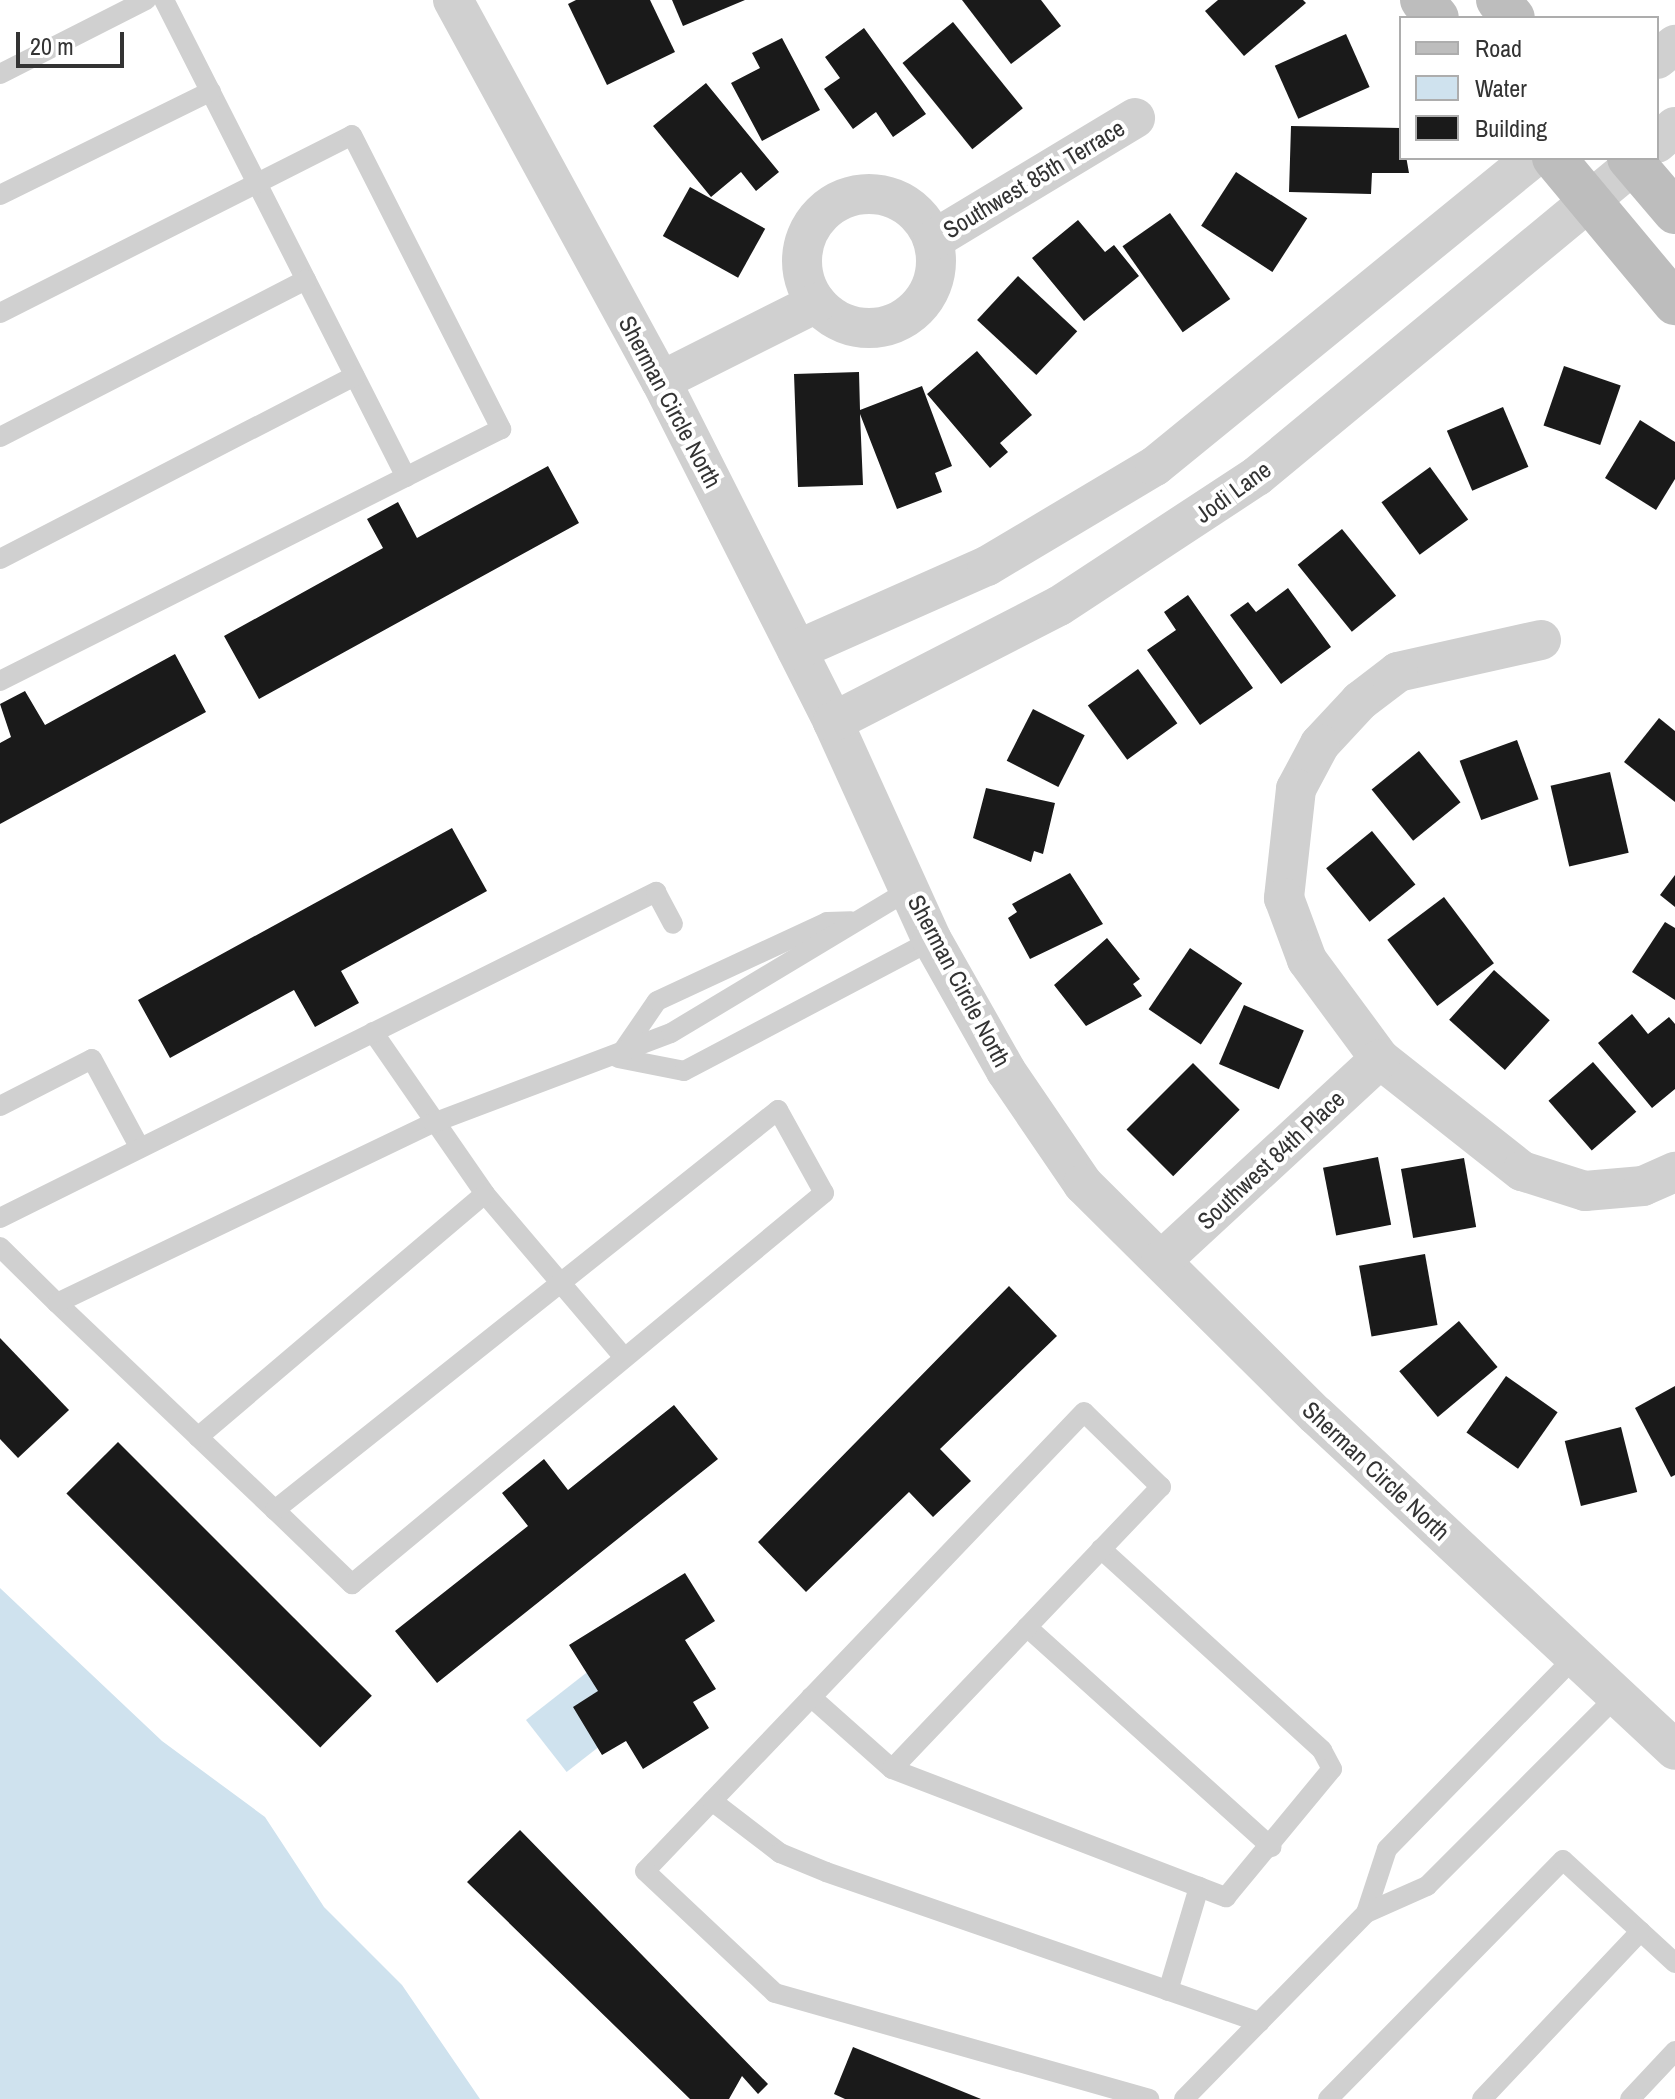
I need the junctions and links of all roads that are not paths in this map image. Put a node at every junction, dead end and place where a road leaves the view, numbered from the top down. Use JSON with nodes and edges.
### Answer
{"nodes":[{"id":1,"x":146,"y":0,"type":"edge"},
{"id":2,"x":164,"y":0,"type":"edge"},
{"id":3,"x":453,"y":0,"type":"edge"},
{"id":4,"x":1422,"y":0,"type":"edge"},
{"id":5,"x":1498,"y":0,"type":"edge"},
{"id":6,"x":1435,"y":16,"type":"edge"},
{"id":7,"x":1511,"y":16,"type":"edge"},
{"id":8,"x":1675,"y":45,"type":"edge"},
{"id":9,"x":1659,"y":57,"type":"edge"},
{"id":10,"x":0,"y":74,"type":"edge"},
{"id":11,"x":211,"y":91,"type":"junction"},
{"id":12,"x":1135,"y":118,"type":"dead end"},
{"id":13,"x":1675,"y":127,"type":"edge"},
{"id":14,"x":1659,"y":140,"type":"edge"},
{"id":15,"x":1530,"y":160,"type":"edge"},
{"id":16,"x":1556,"y":160,"type":"edge"},
{"id":17,"x":1636,"y":160,"type":"edge"},
{"id":18,"x":1642,"y":160,"type":"edge"},
{"id":19,"x":257,"y":183,"type":"junction"},
{"id":20,"x":0,"y":195,"type":"edge"},
{"id":21,"x":1591,"y":201,"type":"junction"},
{"id":22,"x":1675,"y":212,"type":"edge"},
{"id":23,"x":933,"y":240,"type":"junction"},
{"id":24,"x":306,"y":280,"type":"junction"},
{"id":25,"x":816,"y":303,"type":"junction"},
{"id":26,"x":1675,"y":303,"type":"edge"},
{"id":27,"x":0,"y":313,"type":"edge"},
{"id":28,"x":355,"y":376,"type":"junction"},
{"id":29,"x":661,"y":381,"type":"junction"},
{"id":30,"x":0,"y":437,"type":"edge"},
{"id":31,"x":406,"y":477,"type":"junction"},
{"id":32,"x":0,"y":559,"type":"edge"},
{"id":33,"x":1541,"y":640,"type":"dead end"},
{"id":34,"x":797,"y":650,"type":"junction"},
{"id":35,"x":0,"y":681,"type":"edge"},
{"id":36,"x":833,"y":722,"type":"junction"},
{"id":37,"x":911,"y":889,"type":"junction"},
{"id":38,"x":851,"y":921,"type":"junction"},
{"id":39,"x":673,"y":924,"type":"dead end"},
{"id":40,"x":932,"y":940,"type":"junction"},
{"id":41,"x":373,"y":1032,"type":"junction"},
{"id":42,"x":618,"y":1058,"type":"junction"},
{"id":43,"x":1380,"y":1059,"type":"junction"},
{"id":44,"x":0,"y":1106,"type":"edge"},
{"id":45,"x":433,"y":1123,"type":"junction"},
{"id":46,"x":140,"y":1148,"type":"junction"},
{"id":47,"x":1675,"y":1172,"type":"edge"},
{"id":48,"x":485,"y":1194,"type":"junction"},
{"id":49,"x":0,"y":1218,"type":"edge"},
{"id":50,"x":0,"y":1247,"type":"edge"},
{"id":51,"x":1161,"y":1261,"type":"junction"},
{"id":52,"x":559,"y":1284,"type":"junction"},
{"id":53,"x":57,"y":1303,"type":"junction"},
{"id":54,"x":623,"y":1356,"type":"junction"},
{"id":55,"x":198,"y":1437,"type":"junction"},
{"id":56,"x":275,"y":1510,"type":"junction"},
{"id":57,"x":1101,"y":1549,"type":"junction"},
{"id":58,"x":1027,"y":1627,"type":"junction"},
{"id":59,"x":1575,"y":1657,"type":"junction"},
{"id":60,"x":1617,"y":1696,"type":"junction"},
{"id":61,"x":811,"y":1697,"type":"junction"},
{"id":62,"x":1675,"y":1750,"type":"edge"},
{"id":63,"x":892,"y":1769,"type":"junction"},
{"id":64,"x":712,"y":1801,"type":"junction"},
{"id":65,"x":1271,"y":1847,"type":"junction"},
{"id":66,"x":1199,"y":1887,"type":"junction"},
{"id":67,"x":1366,"y":1913,"type":"junction"},
{"id":68,"x":1641,"y":1931,"type":"junction"},
{"id":69,"x":1675,"y":1963,"type":"edge"},
{"id":70,"x":1168,"y":1991,"type":"junction"},
{"id":71,"x":1260,"y":2022,"type":"junction"},
{"id":72,"x":1675,"y":2051,"type":"edge"},
{"id":73,"x":1149,"y":2099,"type":"edge"},
{"id":74,"x":1184,"y":2099,"type":"edge"},
{"id":75,"x":1328,"y":2099,"type":"edge"},
{"id":76,"x":1482,"y":2099,"type":"edge"},
{"id":77,"x":1630,"y":2099,"type":"edge"}],
"edges":[{"from":1,"to":10,"type":"lane"},
{"from":2,"to":11,"type":"lane"},
{"from":3,"to":29,"type":"street","name":"Sherman Circle North"},
{"from":4,"to":6,"type":"main road"},
{"from":5,"to":7,"type":"main road"},
{"from":8,"to":9,"type":"street"},
{"from":11,"to":19,"type":"lane"},
{"from":11,"to":20,"type":"lane"},
{"from":12,"to":23,"type":"street","name":"Southwest 85th Terrace"},
{"from":13,"to":14,"type":"street","name":"Jodi Lane"},
{"from":15,"to":34,"type":"street"},
{"from":16,"to":21,"type":"main road"},
{"from":17,"to":21,"type":"street","name":"Jodi Lane"},
{"from":18,"to":22,"type":"main road"},
{"from":19,"to":24,"type":"lane"},
{"from":19,"to":27,"type":"lane"},
{"from":19,"to":31,"type":"lane"},
{"from":21,"to":26,"type":"main road"},
{"from":21,"to":36,"type":"street","name":"Jodi Lane"},
{"from":23,"to":25,"type":"street","name":"Southwest 85th Terrace"},
{"from":23,"to":25,"type":"street","name":"Southwest 85th Terrace"},
{"from":24,"to":28,"type":"lane"},
{"from":24,"to":30,"type":"lane"},
{"from":25,"to":29,"type":"street"},
{"from":28,"to":31,"type":"lane"},
{"from":28,"to":32,"type":"lane"},
{"from":29,"to":34,"type":"street","name":"Sherman Circle North"},
{"from":31,"to":35,"type":"lane"},
{"from":33,"to":43,"type":"street"},
{"from":34,"to":36,"type":"street","name":"Sherman Circle North"},
{"from":36,"to":37,"type":"street","name":"Sherman Circle North"},
{"from":37,"to":38,"type":"lane"},
{"from":37,"to":40,"type":"street","name":"Sherman Circle North"},
{"from":38,"to":42,"type":"lane"},
{"from":38,"to":42,"type":"lane"},
{"from":39,"to":41,"type":"lane"},
{"from":40,"to":42,"type":"lane"},
{"from":40,"to":51,"type":"street","name":"Sherman Circle North"},
{"from":41,"to":45,"type":"lane"},
{"from":41,"to":46,"type":"lane"},
{"from":42,"to":45,"type":"lane"},
{"from":43,"to":47,"type":"street"},
{"from":43,"to":51,"type":"street","name":"Southwest 84th Place"},
{"from":44,"to":46,"type":"lane"},
{"from":45,"to":48,"type":"lane"},
{"from":45,"to":53,"type":"lane"},
{"from":46,"to":49,"type":"lane"},
{"from":48,"to":52,"type":"lane"},
{"from":48,"to":55,"type":"lane"},
{"from":50,"to":53,"type":"lane"},
{"from":51,"to":59,"type":"street","name":"Sherman Circle North"},
{"from":52,"to":54,"type":"lane"},
{"from":52,"to":54,"type":"lane"},
{"from":52,"to":56,"type":"lane"},
{"from":53,"to":55,"type":"lane"},
{"from":54,"to":56,"type":"lane"},
{"from":55,"to":56,"type":"lane"},
{"from":57,"to":58,"type":"lane"},
{"from":57,"to":61,"type":"lane"},
{"from":57,"to":65,"type":"lane"},
{"from":58,"to":63,"type":"lane"},
{"from":58,"to":65,"type":"lane"},
{"from":59,"to":60,"type":"street","name":"Sherman Circle North"},
{"from":59,"to":67,"type":"lane"},
{"from":60,"to":62,"type":"street","name":"Sherman Circle North"},
{"from":60,"to":67,"type":"lane"},
{"from":61,"to":63,"type":"lane"},
{"from":61,"to":64,"type":"lane"},
{"from":63,"to":66,"type":"lane"},
{"from":64,"to":70,"type":"lane"},
{"from":64,"to":73,"type":"lane"},
{"from":65,"to":66,"type":"lane"},
{"from":66,"to":70,"type":"lane"},
{"from":67,"to":71,"type":"lane"},
{"from":68,"to":69,"type":"lane"},
{"from":68,"to":75,"type":"lane"},
{"from":68,"to":76,"type":"lane"},
{"from":70,"to":71,"type":"lane"},
{"from":71,"to":74,"type":"lane"},
{"from":72,"to":77,"type":"lane"}]}
